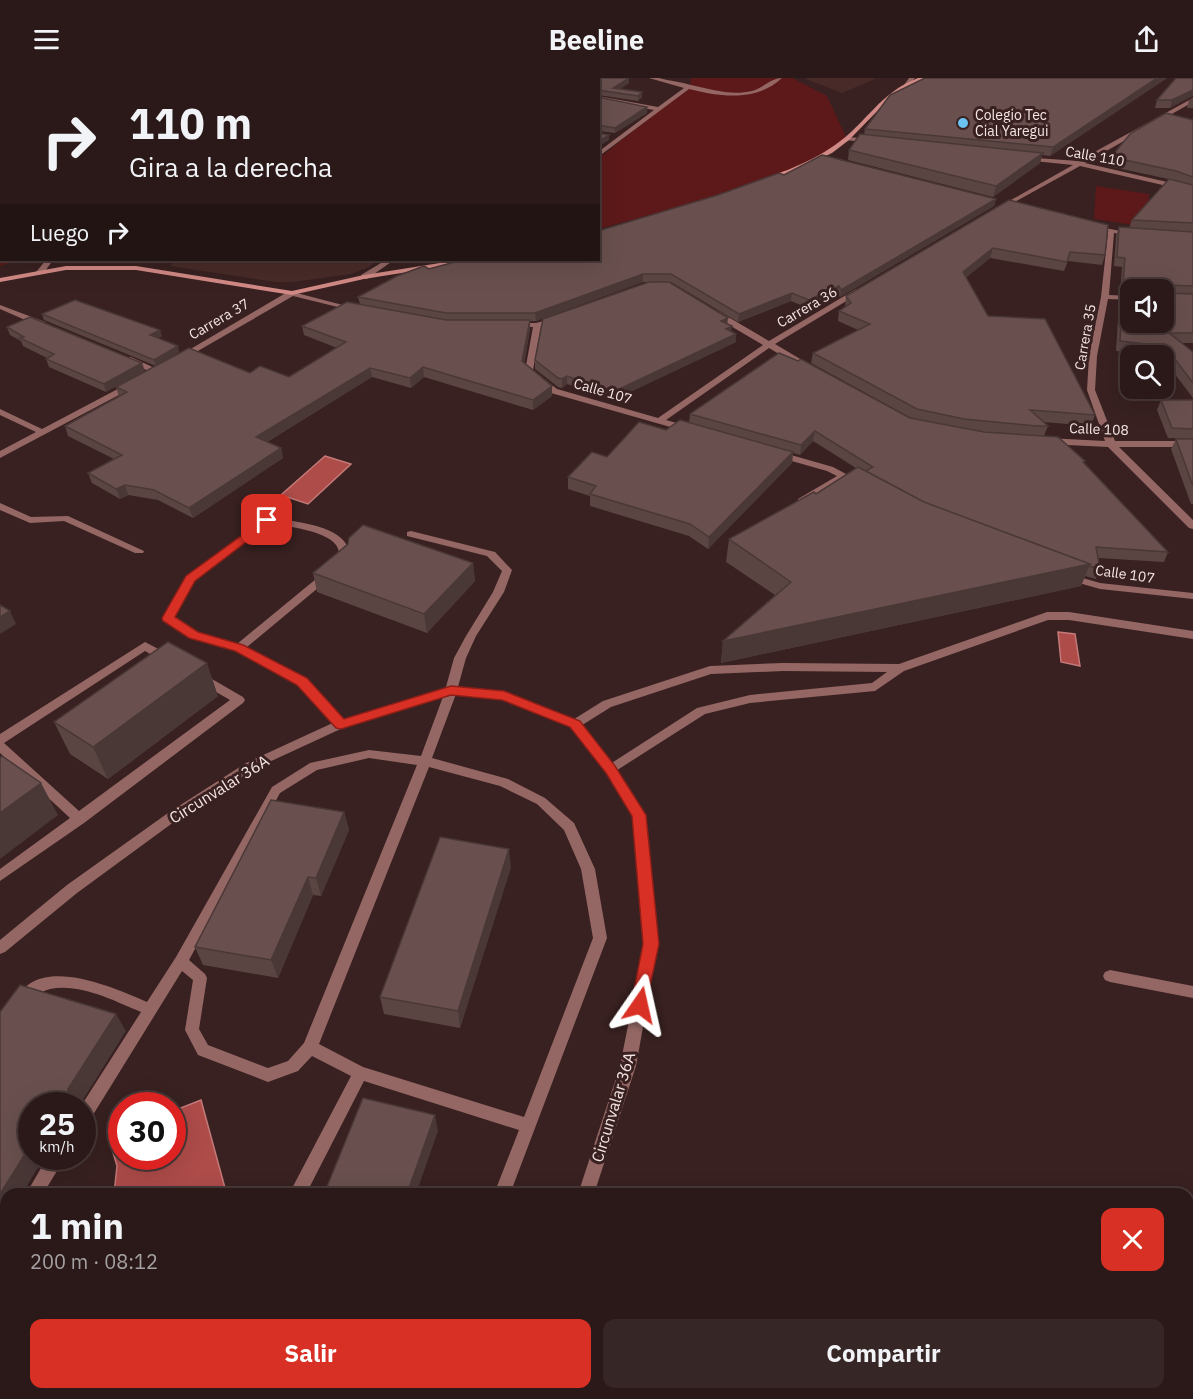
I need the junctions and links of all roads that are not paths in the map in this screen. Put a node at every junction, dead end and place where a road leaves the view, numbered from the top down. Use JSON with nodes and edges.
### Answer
{"nodes":[{"id":1,"x":652,"y":78,"type":"edge"},
{"id":2,"x":679,"y":78,"type":"edge"},
{"id":3,"x":779,"y":78,"type":"edge"},
{"id":4,"x":912,"y":78,"type":"edge"},
{"id":5,"x":923,"y":78,"type":"edge"},
{"id":6,"x":906,"y":84,"type":"junction"},
{"id":7,"x":690,"y":86,"type":"junction"},
{"id":8,"x":600,"y":98,"type":"edge"},
{"id":9,"x":1193,"y":100,"type":"edge"},
{"id":10,"x":659,"y":109,"type":"junction"},
{"id":11,"x":609,"y":136,"type":"edge"},
{"id":12,"x":620,"y":138,"type":"junction"},
{"id":13,"x":847,"y":139,"type":"junction"},
{"id":14,"x":882,"y":142,"type":"edge"},
{"id":15,"x":600,"y":153,"type":"edge"},
{"id":16,"x":821,"y":156,"type":"junction"},
{"id":17,"x":1020,"y":157,"type":"edge"},
{"id":18,"x":833,"y":159,"type":"edge"},
{"id":19,"x":1077,"y":163,"type":"junction"},
{"id":20,"x":760,"y":182,"type":"edge"},
{"id":21,"x":1193,"y":190,"type":"edge"},
{"id":22,"x":995,"y":201,"type":"edge"},
{"id":23,"x":1006,"y":204,"type":"junction"},
{"id":24,"x":1017,"y":206,"type":"edge"},
{"id":25,"x":986,"y":216,"type":"edge"},
{"id":26,"x":1080,"y":224,"type":"edge"},
{"id":27,"x":1111,"y":232,"type":"junction"},
{"id":28,"x":1138,"y":235,"type":"edge"},
{"id":29,"x":48,"y":261,"type":"edge"},
{"id":30,"x":388,"y":261,"type":"edge"},
{"id":31,"x":464,"y":261,"type":"edge"},
{"id":32,"x":40,"y":272,"type":"junction"},
{"id":33,"x":0,"y":274,"type":"edge"},
{"id":34,"x":364,"y":277,"type":"junction"},
{"id":35,"x":0,"y":280,"type":"edge"},
{"id":36,"x":866,"y":287,"type":"edge"},
{"id":37,"x":292,"y":292,"type":"junction"},
{"id":38,"x":1105,"y":297,"type":"junction"},
{"id":39,"x":1120,"y":298,"type":"edge"},
{"id":40,"x":1,"y":307,"type":"edge"},
{"id":41,"x":710,"y":310,"type":"edge"},
{"id":42,"x":361,"y":311,"type":"edge"},
{"id":43,"x":559,"y":318,"type":"edge"},
{"id":44,"x":503,"y":325,"type":"edge"},
{"id":45,"x":537,"y":325,"type":"junction"},
{"id":46,"x":53,"y":328,"type":"edge"},
{"id":47,"x":768,"y":345,"type":"junction"},
{"id":48,"x":116,"y":354,"type":"edge"},
{"id":49,"x":808,"y":368,"type":"edge"},
{"id":50,"x":157,"y":371,"type":"junction"},
{"id":51,"x":147,"y":376,"type":"edge"},
{"id":52,"x":136,"y":382,"type":"edge"},
{"id":53,"x":0,"y":412,"type":"edge"},
{"id":54,"x":658,"y":421,"type":"junction"},
{"id":55,"x":42,"y":432,"type":"junction"},
{"id":56,"x":704,"y":434,"type":"edge"},
{"id":57,"x":1042,"y":440,"type":"edge"},
{"id":58,"x":1111,"y":444,"type":"junction"},
{"id":59,"x":1193,"y":444,"type":"edge"},
{"id":60,"x":761,"y":450,"type":"edge"},
{"id":61,"x":0,"y":454,"type":"edge"},
{"id":62,"x":844,"y":476,"type":"junction"},
{"id":63,"x":868,"y":489,"type":"edge"},
{"id":64,"x":795,"y":505,"type":"edge"},
{"id":65,"x":0,"y":506,"type":"edge"},
{"id":66,"x":1193,"y":526,"type":"edge"},
{"id":67,"x":411,"y":534,"type":"dead end"},
{"id":68,"x":139,"y":551,"type":"dead end"},
{"id":69,"x":1058,"y":573,"type":"edge"},
{"id":70,"x":1193,"y":596,"type":"edge"},
{"id":71,"x":1193,"y":635,"type":"edge"},
{"id":72,"x":239,"y":648,"type":"junction"},
{"id":73,"x":900,"y":668,"type":"junction"},
{"id":74,"x":451,"y":690,"type":"junction"},
{"id":75,"x":341,"y":724,"type":"junction"},
{"id":76,"x":575,"y":724,"type":"junction"},
{"id":77,"x":0,"y":740,"type":"edge"},
{"id":78,"x":0,"y":746,"type":"edge"},
{"id":79,"x":425,"y":761,"type":"junction"},
{"id":80,"x":610,"y":769,"type":"junction"},
{"id":81,"x":79,"y":819,"type":"junction"},
{"id":82,"x":0,"y":876,"type":"edge"},
{"id":83,"x":0,"y":948,"type":"edge"},
{"id":84,"x":182,"y":961,"type":"junction"},
{"id":85,"x":1110,"y":976,"type":"dead end"},
{"id":86,"x":1193,"y":992,"type":"edge"},
{"id":87,"x":151,"y":1010,"type":"junction"},
{"id":88,"x":11,"y":1016,"type":"edge"},
{"id":89,"x":310,"y":1047,"type":"junction"},
{"id":90,"x":360,"y":1073,"type":"junction"},
{"id":91,"x":96,"y":1096,"type":"edge"},
{"id":92,"x":529,"y":1126,"type":"junction"},
{"id":93,"x":49,"y":1170,"type":"edge"},
{"id":94,"x":38,"y":1188,"type":"edge"},
{"id":95,"x":300,"y":1188,"type":"edge"},
{"id":96,"x":504,"y":1188,"type":"edge"},
{"id":97,"x":588,"y":1188,"type":"edge"}],
"edges":[{"from":1,"to":7,"type":"street"},
{"from":2,"to":7,"type":"street"},
{"from":3,"to":7,"type":"street"},
{"from":4,"to":6,"type":"street"},
{"from":5,"to":6,"type":"main road"},
{"from":6,"to":13,"type":"main road"},
{"from":7,"to":10,"type":"street"},
{"from":8,"to":10,"type":"street"},
{"from":9,"to":19,"type":"street"},
{"from":10,"to":12,"type":"street"},
{"from":11,"to":12,"type":"street"},
{"from":12,"to":15,"type":"street"},
{"from":13,"to":14,"type":"street"},
{"from":13,"to":16,"type":"main road"},
{"from":16,"to":18,"type":"street"},
{"from":16,"to":20,"type":"main road"},
{"from":17,"to":19,"type":"street","name":"Calle 110"},
{"from":19,"to":21,"type":"street","name":"Calle 110"},
{"from":19,"to":23,"type":"street"},
{"from":22,"to":23,"type":"street"},
{"from":23,"to":24,"type":"street"},
{"from":23,"to":25,"type":"street"},
{"from":26,"to":27,"type":"street"},
{"from":27,"to":28,"type":"street"},
{"from":27,"to":38,"type":"street","name":"Carrera 35"},
{"from":29,"to":32,"type":"street"},
{"from":30,"to":34,"type":"street"},
{"from":31,"to":34,"type":"main road","name":"Carrera 37"},
{"from":32,"to":33,"type":"main road"},
{"from":32,"to":35,"type":"main road"},
{"from":32,"to":37,"type":"main road"},
{"from":34,"to":37,"type":"main road","name":"Carrera 37"},
{"from":36,"to":47,"type":"street","name":"Carrera 36"},
{"from":37,"to":42,"type":"street"},
{"from":37,"to":50,"type":"street","name":"Carrera 37"},
{"from":38,"to":39,"type":"street"},
{"from":38,"to":58,"type":"street","name":"Carrera 35"},
{"from":40,"to":46,"type":"street"},
{"from":41,"to":47,"type":"street"},
{"from":43,"to":45,"type":"street"},
{"from":44,"to":45,"type":"street"},
{"from":45,"to":54,"type":"street","name":"Calle 107"},
{"from":47,"to":49,"type":"street"},
{"from":47,"to":54,"type":"street","name":"Carrera 36"},
{"from":48,"to":50,"type":"street"},
{"from":50,"to":51,"type":"street","name":"Carrera 37"},
{"from":52,"to":55,"type":"street"},
{"from":53,"to":55,"type":"street"},
{"from":54,"to":56,"type":"street","name":"Calle 107"},
{"from":55,"to":61,"type":"street"},
{"from":57,"to":58,"type":"street","name":"Calle 108"},
{"from":58,"to":59,"type":"street","name":"Calle 108"},
{"from":58,"to":66,"type":"street","name":"Carrera 35"},
{"from":60,"to":62,"type":"street"},
{"from":62,"to":63,"type":"street"},
{"from":62,"to":64,"type":"street"},
{"from":65,"to":68,"type":"street"},
{"from":67,"to":74,"type":"street"},
{"from":69,"to":70,"type":"street","name":"Calle 107"},
{"from":71,"to":73,"type":"street"},
{"from":72,"to":72,"type":"street"},
{"from":72,"to":75,"type":"street"},
{"from":73,"to":76,"type":"street"},
{"from":73,"to":80,"type":"street"},
{"from":74,"to":75,"type":"street","name":"Circunvalar 36A"},
{"from":74,"to":76,"type":"street","name":"Circunvalar 36A"},
{"from":74,"to":79,"type":"street"},
{"from":75,"to":83,"type":"street","name":"Circunvalar 36A"},
{"from":76,"to":80,"type":"street","name":"Circunvalar 36A"},
{"from":77,"to":81,"type":"street"},
{"from":78,"to":81,"type":"street"},
{"from":79,"to":84,"type":"street"},
{"from":79,"to":89,"type":"street"},
{"from":79,"to":92,"type":"street"},
{"from":80,"to":97,"type":"street","name":"Circunvalar 36A"},
{"from":81,"to":82,"type":"street"},
{"from":84,"to":87,"type":"street"},
{"from":84,"to":89,"type":"street"},
{"from":85,"to":86,"type":"street"},
{"from":87,"to":88,"type":"street"},
{"from":87,"to":91,"type":"street"},
{"from":89,"to":90,"type":"street"},
{"from":90,"to":92,"type":"street"},
{"from":90,"to":95,"type":"street"},
{"from":92,"to":96,"type":"street"},
{"from":93,"to":94,"type":"street"}]}
